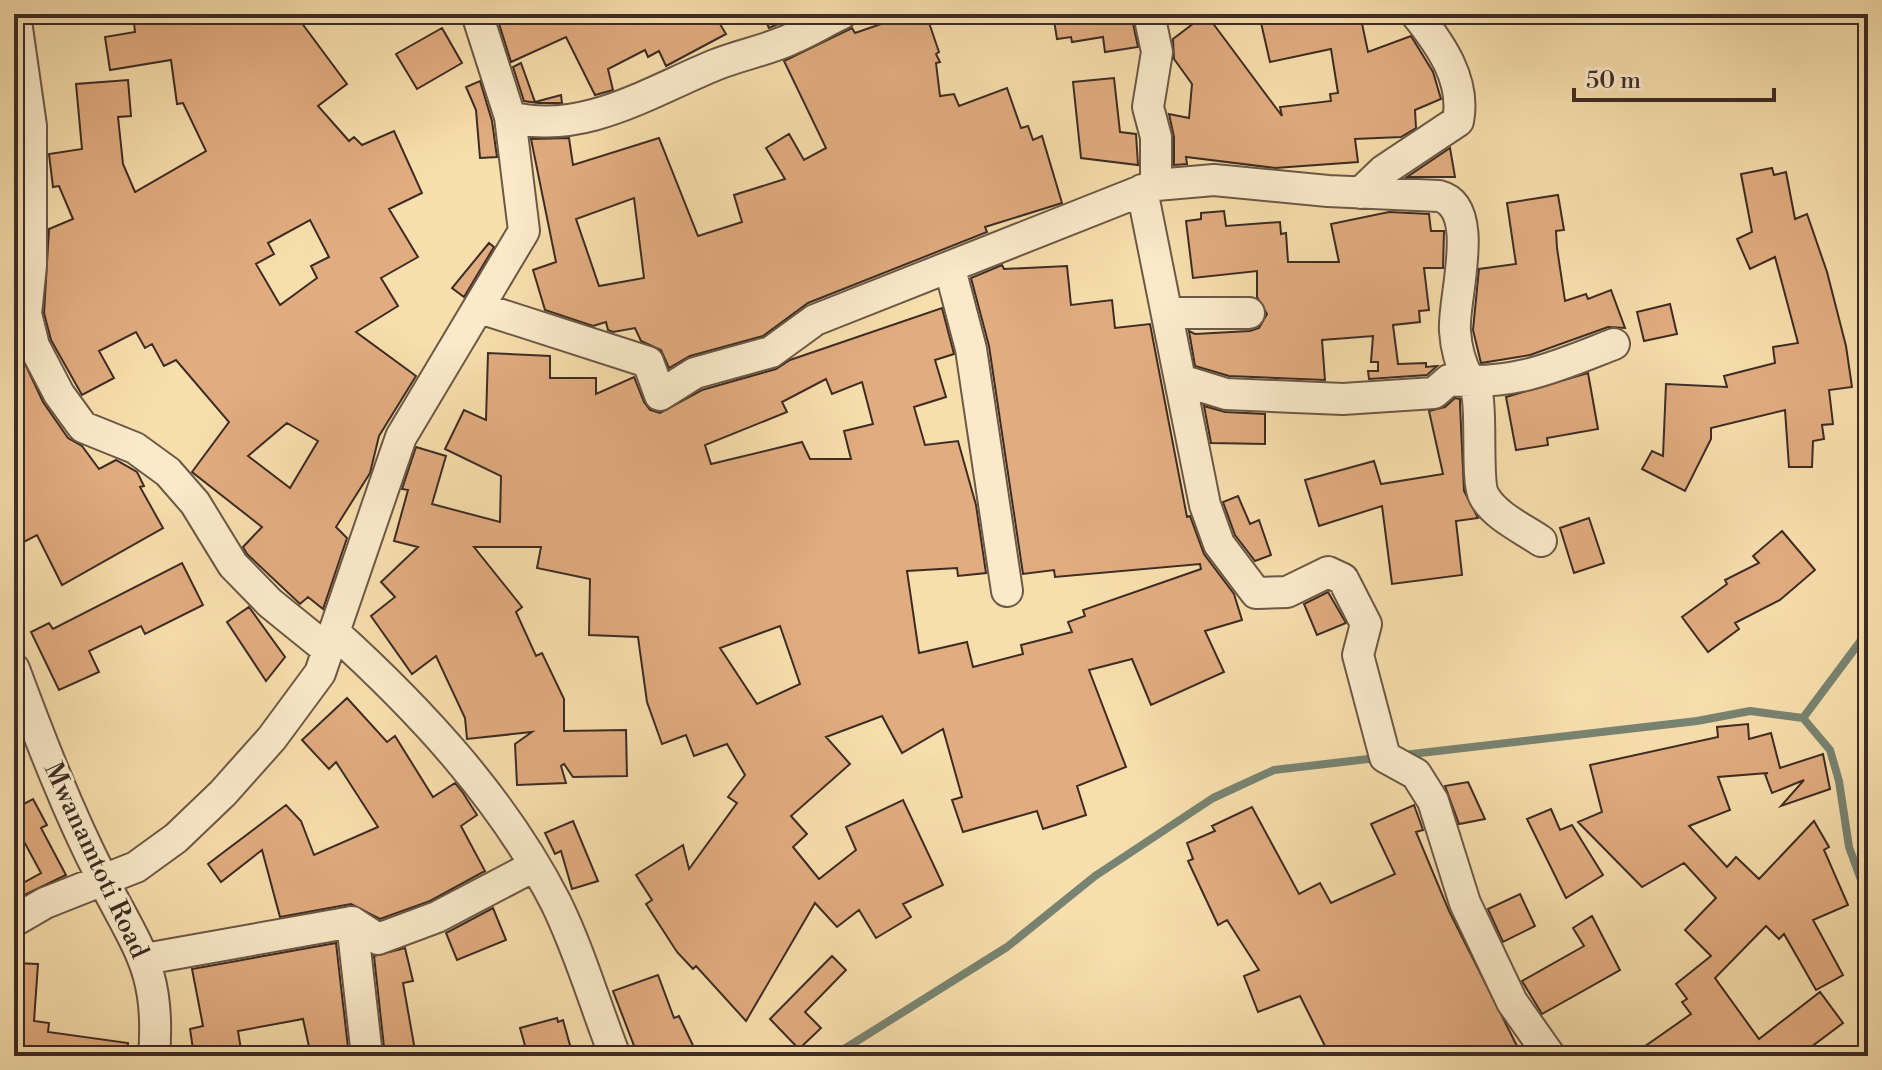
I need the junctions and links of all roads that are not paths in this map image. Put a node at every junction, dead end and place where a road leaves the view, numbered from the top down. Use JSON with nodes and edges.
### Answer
{"nodes":[{"id":1,"x":15,"y":14,"type":"edge"},
{"id":2,"x":477,"y":14,"type":"edge"},
{"id":3,"x":841,"y":14,"type":"edge"},
{"id":4,"x":1149,"y":14,"type":"edge"},
{"id":5,"x":1416,"y":14,"type":"edge"},
{"id":6,"x":510,"y":117,"type":"junction"},
{"id":7,"x":1149,"y":187,"type":"junction"},
{"id":8,"x":1360,"y":193,"type":"junction"},
{"id":9,"x":950,"y":269,"type":"junction"},
{"id":10,"x":480,"y":308,"type":"junction"},
{"id":11,"x":1169,"y":313,"type":"junction"},
{"id":12,"x":1249,"y":313,"type":"dead end"},
{"id":13,"x":1614,"y":344,"type":"dead end"},
{"id":14,"x":1181,"y":380,"type":"junction"},
{"id":15,"x":1470,"y":382,"type":"junction"},
{"id":16,"x":1541,"y":541,"type":"dead end"},
{"id":17,"x":1007,"y":591,"type":"dead end"},
{"id":18,"x":331,"y":641,"type":"junction"},
{"id":19,"x":14,"y":669,"type":"edge"},
{"id":20,"x":534,"y":866,"type":"junction"},
{"id":21,"x":102,"y":879,"type":"junction"},
{"id":22,"x":14,"y":921,"type":"edge"},
{"id":23,"x":352,"y":922,"type":"junction"},
{"id":24,"x":145,"y":959,"type":"junction"},
{"id":25,"x":154,"y":1056,"type":"edge"},
{"id":26,"x":367,"y":1056,"type":"edge"},
{"id":27,"x":615,"y":1056,"type":"edge"},
{"id":28,"x":1550,"y":1056,"type":"edge"}],
"edges":[{"from":1,"to":18,"type":"street"},
{"from":2,"to":6,"type":"street"},
{"from":3,"to":6,"type":"street"},
{"from":4,"to":7,"type":"street"},
{"from":5,"to":8,"type":"street"},
{"from":6,"to":10,"type":"street"},
{"from":7,"to":8,"type":"street"},
{"from":7,"to":9,"type":"street"},
{"from":7,"to":11,"type":"street"},
{"from":8,"to":15,"type":"street"},
{"from":9,"to":10,"type":"street"},
{"from":9,"to":17,"type":"street"},
{"from":10,"to":18,"type":"street"},
{"from":11,"to":12,"type":"street"},
{"from":11,"to":14,"type":"street"},
{"from":13,"to":15,"type":"street"},
{"from":14,"to":15,"type":"street"},
{"from":14,"to":28,"type":"street"},
{"from":15,"to":16,"type":"street"},
{"from":18,"to":20,"type":"street"},
{"from":18,"to":21,"type":"street"},
{"from":19,"to":21,"type":"street","name":"Mwanamtoti Road"},
{"from":20,"to":23,"type":"street"},
{"from":20,"to":27,"type":"street"},
{"from":21,"to":22,"type":"street"},
{"from":21,"to":24,"type":"street","name":"Mwanamtoti Road"},
{"from":23,"to":24,"type":"street"},
{"from":23,"to":26,"type":"street"},
{"from":24,"to":25,"type":"street","name":"Mwanamtoti Road"}]}
